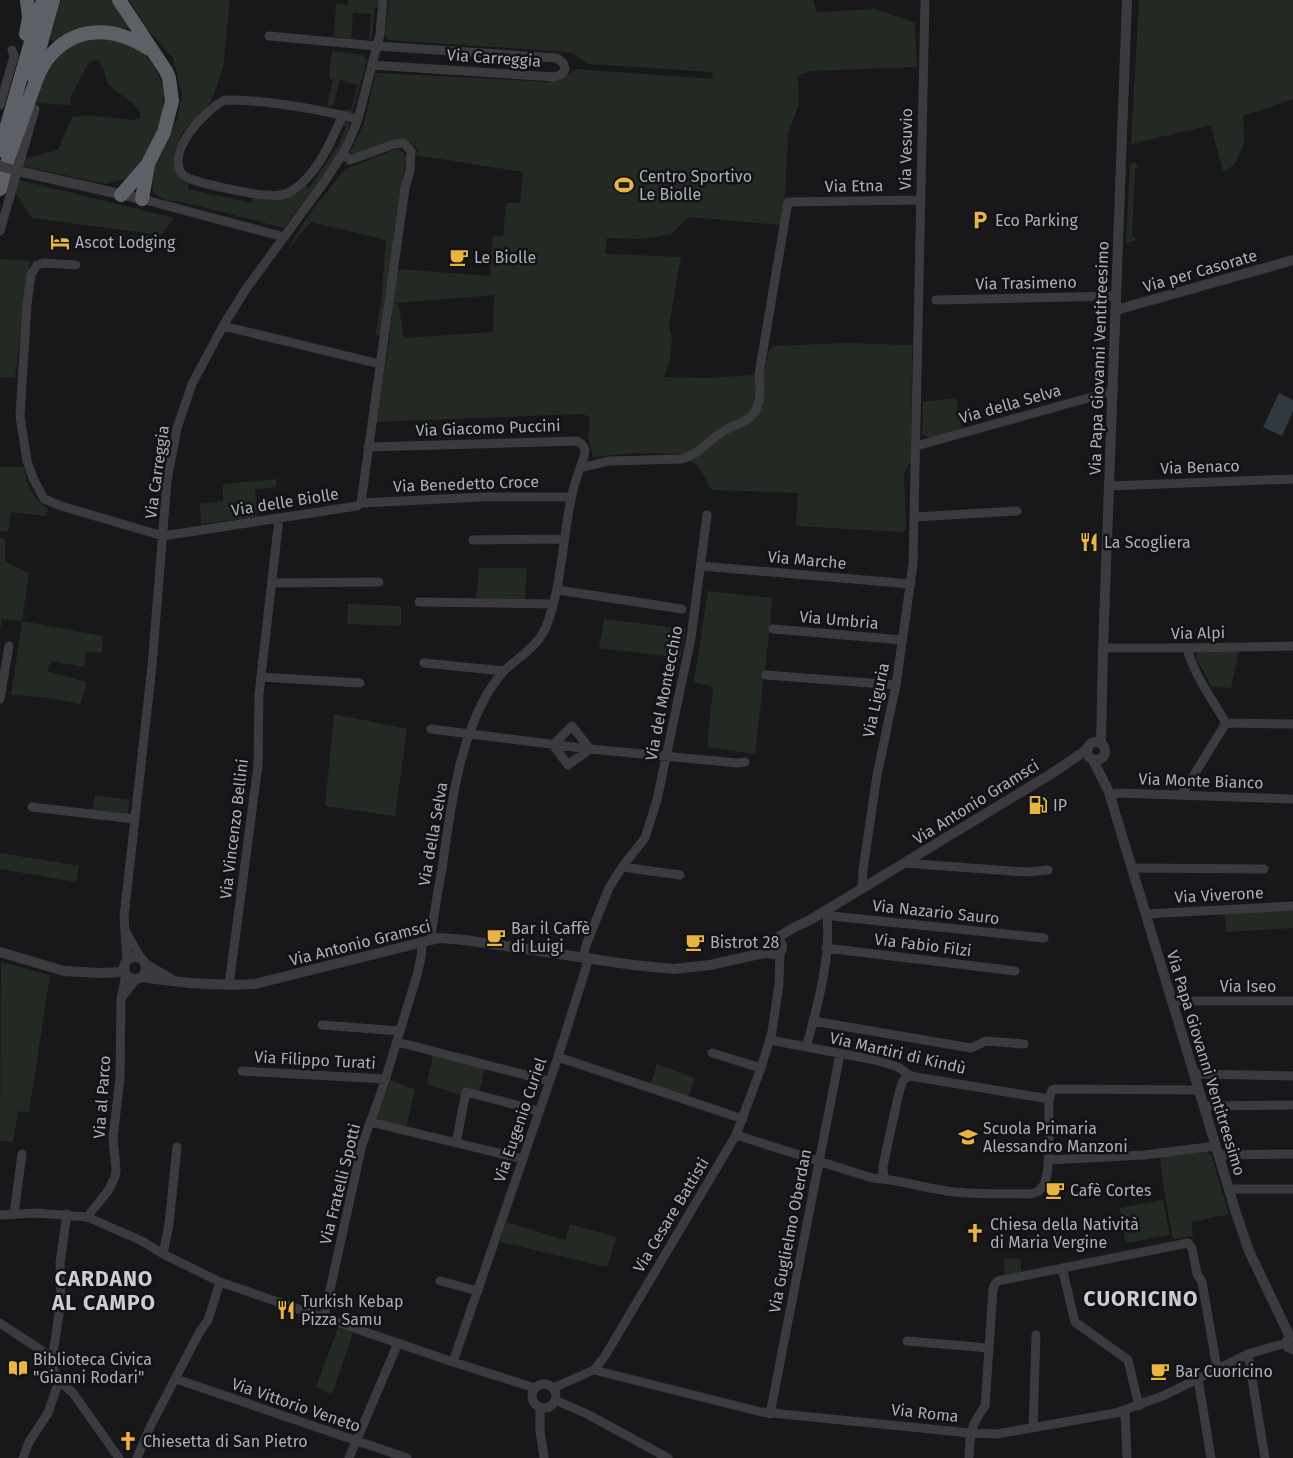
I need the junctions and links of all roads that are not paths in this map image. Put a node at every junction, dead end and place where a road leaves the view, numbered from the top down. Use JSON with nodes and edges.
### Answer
{"nodes":[{"id":1,"x":27,"y":0,"type":"edge"},
{"id":2,"x":43,"y":0,"type":"edge"},
{"id":3,"x":53,"y":0,"type":"edge"},
{"id":4,"x":119,"y":0,"type":"edge"},
{"id":5,"x":383,"y":0,"type":"edge"},
{"id":6,"x":925,"y":0,"type":"edge"},
{"id":7,"x":1127,"y":0,"type":"edge"},
{"id":8,"x":269,"y":36,"type":"dead end"},
{"id":9,"x":377,"y":46,"type":"junction"},
{"id":10,"x":12,"y":50,"type":"dead end"},
{"id":11,"x":152,"y":51,"type":"junction"},
{"id":12,"x":372,"y":65,"type":"junction"},
{"id":13,"x":0,"y":105,"type":"edge"},
{"id":14,"x":35,"y":109,"type":"dead end"},
{"id":15,"x":343,"y":115,"type":"junction"},
{"id":16,"x":358,"y":119,"type":"junction"},
{"id":17,"x":3,"y":152,"type":"edge"},
{"id":18,"x":344,"y":154,"type":"junction"},
{"id":19,"x":148,"y":164,"type":"junction"},
{"id":20,"x":0,"y":166,"type":"edge"},
{"id":21,"x":0,"y":189,"type":"edge"},
{"id":22,"x":121,"y":194,"type":"junction"},
{"id":23,"x":142,"y":199,"type":"junction"},
{"id":24,"x":920,"y":200,"type":"junction"},
{"id":25,"x":0,"y":231,"type":"edge"},
{"id":26,"x":284,"y":236,"type":"junction"},
{"id":27,"x":1293,"y":260,"type":"edge"},
{"id":28,"x":76,"y":265,"type":"dead end"},
{"id":29,"x":1116,"y":296,"type":"junction"},
{"id":30,"x":919,"y":299,"type":"joint"},
{"id":31,"x":936,"y":300,"type":"dead end"},
{"id":32,"x":1116,"y":310,"type":"junction"},
{"id":33,"x":223,"y":326,"type":"junction"},
{"id":34,"x":380,"y":364,"type":"junction"},
{"id":35,"x":1113,"y":391,"type":"junction"},
{"id":36,"x":916,"y":446,"type":"junction"},
{"id":37,"x":368,"y":447,"type":"junction"},
{"id":38,"x":580,"y":468,"type":"junction"},
{"id":39,"x":1293,"y":479,"type":"edge"},
{"id":40,"x":1109,"y":486,"type":"junction"},
{"id":41,"x":571,"y":497,"type":"junction"},
{"id":42,"x":361,"y":503,"type":"junction"},
{"id":43,"x":1017,"y":512,"type":"dead end"},
{"id":44,"x":707,"y":515,"type":"dead end"},
{"id":45,"x":915,"y":517,"type":"junction"},
{"id":46,"x":279,"y":518,"type":"junction"},
{"id":47,"x":163,"y":536,"type":"junction"},
{"id":48,"x":564,"y":539,"type":"junction"},
{"id":49,"x":473,"y":540,"type":"dead end"},
{"id":50,"x":701,"y":566,"type":"junction"},
{"id":51,"x":378,"y":582,"type":"dead end"},
{"id":52,"x":272,"y":583,"type":"junction"},
{"id":53,"x":911,"y":584,"type":"junction"},
{"id":54,"x":558,"y":590,"type":"junction"},
{"id":55,"x":419,"y":602,"type":"dead end"},
{"id":56,"x":553,"y":604,"type":"junction"},
{"id":57,"x":682,"y":610,"type":"dead end"},
{"id":58,"x":773,"y":629,"type":"dead end"},
{"id":59,"x":903,"y":640,"type":"junction"},
{"id":60,"x":9,"y":646,"type":"dead end"},
{"id":61,"x":1293,"y":646,"type":"edge"},
{"id":62,"x":1103,"y":648,"type":"junction"},
{"id":63,"x":1187,"y":648,"type":"junction"},
{"id":64,"x":424,"y":662,"type":"dead end"},
{"id":65,"x":504,"y":671,"type":"junction"},
{"id":66,"x":766,"y":675,"type":"dead end"},
{"id":67,"x":261,"y":677,"type":"junction"},
{"id":68,"x":360,"y":683,"type":"dead end"},
{"id":69,"x":896,"y":686,"type":"junction"},
{"id":70,"x":0,"y":698,"type":"edge"},
{"id":71,"x":1226,"y":723,"type":"junction"},
{"id":72,"x":1293,"y":724,"type":"edge"},
{"id":73,"x":431,"y":729,"type":"dead end"},
{"id":74,"x":468,"y":734,"type":"junction"},
{"id":75,"x":553,"y":745,"type":"junction"},
{"id":76,"x":590,"y":749,"type":"junction"},
{"id":77,"x":1094,"y":752,"type":"junction"},
{"id":78,"x":667,"y":756,"type":"junction"},
{"id":79,"x":745,"y":762,"type":"dead end"},
{"id":80,"x":1182,"y":794,"type":"junction"},
{"id":81,"x":1110,"y":795,"type":"junction"},
{"id":82,"x":1293,"y":799,"type":"edge"},
{"id":83,"x":32,"y":807,"type":"dead end"},
{"id":84,"x":134,"y":819,"type":"junction"},
{"id":85,"x":904,"y":864,"type":"junction"},
{"id":86,"x":622,"y":867,"type":"junction"},
{"id":87,"x":1132,"y":868,"type":"junction"},
{"id":88,"x":1264,"y":869,"type":"dead end"},
{"id":89,"x":1048,"y":870,"type":"dead end"},
{"id":90,"x":680,"y":875,"type":"dead end"},
{"id":91,"x":862,"y":889,"type":"junction"},
{"id":92,"x":1293,"y":906,"type":"edge"},
{"id":93,"x":826,"y":911,"type":"junction"},
{"id":94,"x":1146,"y":914,"type":"junction"},
{"id":95,"x":124,"y":927,"type":"junction"},
{"id":96,"x":1044,"y":938,"type":"dead end"},
{"id":97,"x":427,"y":941,"type":"junction"},
{"id":98,"x":775,"y":948,"type":"junction"},
{"id":99,"x":826,"y":948,"type":"junction"},
{"id":100,"x":0,"y":952,"type":"edge"},
{"id":101,"x":140,"y":957,"type":"junction"},
{"id":102,"x":586,"y":958,"type":"junction"},
{"id":103,"x":147,"y":966,"type":"junction"},
{"id":104,"x":125,"y":968,"type":"junction"},
{"id":105,"x":1015,"y":971,"type":"dead end"},
{"id":106,"x":139,"y":978,"type":"junction"},
{"id":107,"x":176,"y":981,"type":"junction"},
{"id":108,"x":229,"y":985,"type":"junction"},
{"id":109,"x":121,"y":999,"type":"junction"},
{"id":110,"x":1173,"y":1001,"type":"junction"},
{"id":111,"x":1293,"y":1001,"type":"edge"},
{"id":112,"x":814,"y":1021,"type":"junction"},
{"id":113,"x":322,"y":1025,"type":"dead end"},
{"id":114,"x":400,"y":1030,"type":"junction"},
{"id":115,"x":770,"y":1040,"type":"junction"},
{"id":116,"x":397,"y":1042,"type":"junction"},
{"id":117,"x":1024,"y":1044,"type":"dead end"},
{"id":118,"x":806,"y":1047,"type":"junction"},
{"id":119,"x":712,"y":1053,"type":"dead end"},
{"id":120,"x":840,"y":1054,"type":"junction"},
{"id":121,"x":558,"y":1057,"type":"junction"},
{"id":122,"x":761,"y":1068,"type":"junction"},
{"id":123,"x":242,"y":1072,"type":"dead end"},
{"id":124,"x":1194,"y":1074,"type":"junction"},
{"id":125,"x":909,"y":1075,"type":"junction"},
{"id":126,"x":1293,"y":1076,"type":"edge"},
{"id":127,"x":386,"y":1079,"type":"junction"},
{"id":128,"x":549,"y":1081,"type":"junction"},
{"id":129,"x":1199,"y":1090,"type":"junction"},
{"id":130,"x":1049,"y":1100,"type":"junction"},
{"id":131,"x":1293,"y":1105,"type":"edge"},
{"id":132,"x":1204,"y":1106,"type":"junction"},
{"id":133,"x":539,"y":1111,"type":"junction"},
{"id":134,"x":743,"y":1119,"type":"junction"},
{"id":135,"x":370,"y":1122,"type":"junction"},
{"id":136,"x":736,"y":1135,"type":"junction"},
{"id":137,"x":456,"y":1143,"type":"junction"},
{"id":138,"x":177,"y":1147,"type":"dead end"},
{"id":139,"x":1217,"y":1151,"type":"junction"},
{"id":140,"x":22,"y":1154,"type":"dead end"},
{"id":141,"x":1293,"y":1154,"type":"edge"},
{"id":142,"x":523,"y":1159,"type":"junction"},
{"id":143,"x":819,"y":1160,"type":"junction"},
{"id":144,"x":1048,"y":1160,"type":"junction"},
{"id":145,"x":885,"y":1178,"type":"junction"},
{"id":146,"x":1293,"y":1188,"type":"edge"},
{"id":147,"x":1228,"y":1190,"type":"junction"},
{"id":148,"x":14,"y":1214,"type":"junction"},
{"id":149,"x":67,"y":1214,"type":"junction"},
{"id":150,"x":0,"y":1215,"type":"edge"},
{"id":151,"x":87,"y":1217,"type":"junction"},
{"id":152,"x":163,"y":1254,"type":"junction"},
{"id":153,"x":1062,"y":1268,"type":"junction"},
{"id":154,"x":440,"y":1281,"type":"dead end"},
{"id":155,"x":220,"y":1282,"type":"junction"},
{"id":156,"x":478,"y":1291,"type":"junction"},
{"id":157,"x":324,"y":1317,"type":"junction"},
{"id":158,"x":0,"y":1323,"type":"edge"},
{"id":159,"x":1036,"y":1335,"type":"dead end"},
{"id":160,"x":907,"y":1341,"type":"dead end"},
{"id":161,"x":1291,"y":1341,"type":"edge"},
{"id":162,"x":398,"y":1343,"type":"junction"},
{"id":163,"x":989,"y":1348,"type":"junction"},
{"id":164,"x":1248,"y":1354,"type":"junction"},
{"id":165,"x":50,"y":1359,"type":"junction"},
{"id":166,"x":453,"y":1362,"type":"junction"},
{"id":167,"x":1217,"y":1368,"type":"junction"},
{"id":168,"x":594,"y":1370,"type":"junction"},
{"id":169,"x":176,"y":1379,"type":"junction"},
{"id":170,"x":1198,"y":1379,"type":"junction"},
{"id":171,"x":59,"y":1381,"type":"junction"},
{"id":172,"x":534,"y":1388,"type":"junction"},
{"id":173,"x":553,"y":1388,"type":"junction"},
{"id":174,"x":555,"y":1400,"type":"junction"},
{"id":175,"x":1139,"y":1406,"type":"junction"},
{"id":176,"x":540,"y":1407,"type":"junction"},
{"id":177,"x":1125,"y":1410,"type":"junction"},
{"id":178,"x":770,"y":1414,"type":"junction"},
{"id":179,"x":1033,"y":1428,"type":"junction"},
{"id":180,"x":970,"y":1433,"type":"junction"},
{"id":181,"x":356,"y":1441,"type":"junction"},
{"id":182,"x":23,"y":1458,"type":"edge"},
{"id":183,"x":119,"y":1458,"type":"edge"},
{"id":184,"x":137,"y":1458,"type":"edge"},
{"id":185,"x":349,"y":1458,"type":"edge"},
{"id":186,"x":407,"y":1458,"type":"edge"},
{"id":187,"x":544,"y":1458,"type":"edge"},
{"id":188,"x":668,"y":1458,"type":"edge"},
{"id":189,"x":968,"y":1458,"type":"edge"},
{"id":190,"x":1127,"y":1458,"type":"edge"},
{"id":191,"x":1211,"y":1458,"type":"edge"},
{"id":192,"x":1266,"y":1458,"type":"edge"}],
"edges":[{"from":1,"to":17,"type":"highway"},
{"from":2,"to":17,"type":"highway"},
{"from":3,"to":17,"type":"highway"},
{"from":4,"to":11,"type":"highway"},
{"from":5,"to":9,"type":"street","name":"Via Carreggia"},
{"from":6,"to":24,"type":"street","name":"Via Vesuvio"},
{"from":7,"to":29,"type":"street","name":"Via Papa Giovanni Ventitreesimo"},
{"from":8,"to":9,"type":"street","name":"Via Carreggia"},
{"from":9,"to":12,"type":"street","name":"Via Carreggia"},
{"from":9,"to":12,"type":"street","name":"Via Carreggia"},
{"from":10,"to":13,"type":"street"},
{"from":11,"to":17,"type":"highway"},
{"from":11,"to":19,"type":"highway"},
{"from":12,"to":16,"type":"street","name":"Via Carreggia"},
{"from":14,"to":25,"type":"street"},
{"from":15,"to":15,"type":"street"},
{"from":15,"to":16,"type":"street"},
{"from":16,"to":18,"type":"street","name":"Via Carreggia"},
{"from":17,"to":21,"type":"highway"},
{"from":18,"to":26,"type":"street","name":"Via Carreggia"},
{"from":18,"to":34,"type":"street","name":"Via delle Biolle"},
{"from":19,"to":22,"type":"highway"},
{"from":19,"to":23,"type":"highway"},
{"from":20,"to":22,"type":"street","bridge":true},
{"from":22,"to":23,"type":"street"},
{"from":23,"to":26,"type":"street"},
{"from":24,"to":30,"type":"street","name":"Via Vesuvio"},
{"from":24,"to":38,"type":"street","name":"Via Etna"},
{"from":26,"to":33,"type":"street","name":"Via Carreggia"},
{"from":27,"to":32,"type":"street","name":"Via per Casorate"},
{"from":28,"to":47,"type":"street"},
{"from":29,"to":31,"type":"street","name":"Via Trasimeno"},
{"from":29,"to":32,"type":"street","name":"Via Papa Giovanni Ventitreesimo"},
{"from":30,"to":36,"type":"street","name":"Via Liguria"},
{"from":32,"to":35,"type":"street","name":"Via Papa Giovanni Ventitreesimo"},
{"from":33,"to":34,"type":"street"},
{"from":33,"to":47,"type":"street","name":"Via Carreggia"},
{"from":34,"to":37,"type":"street","name":"Via delle Biolle"},
{"from":35,"to":36,"type":"street","name":"Via della Selva"},
{"from":35,"to":40,"type":"street","name":"Via Papa Giovanni Ventitreesimo"},
{"from":36,"to":45,"type":"street","name":"Via Liguria"},
{"from":37,"to":38,"type":"street","name":"Via Giacomo Puccini"},
{"from":37,"to":42,"type":"street","name":"Via delle Biolle"},
{"from":38,"to":41,"type":"street","name":"Via della Selva"},
{"from":39,"to":40,"type":"street","name":"Via Benaco"},
{"from":40,"to":62,"type":"street","name":"Via Papa Giovanni Ventitreesimo"},
{"from":41,"to":42,"type":"street","name":"Via Benedetto Croce"},
{"from":41,"to":48,"type":"street","name":"Via della Selva"},
{"from":42,"to":46,"type":"street","name":"Via delle Biolle"},
{"from":43,"to":45,"type":"street"},
{"from":44,"to":50,"type":"street","name":"Via del Montecchio"},
{"from":45,"to":53,"type":"street","name":"Via Liguria"},
{"from":46,"to":47,"type":"street","name":"Via delle Biolle"},
{"from":46,"to":52,"type":"street","name":"Via Vincenzo Bellini"},
{"from":47,"to":84,"type":"street","name":"Via Carreggia"},
{"from":48,"to":49,"type":"street"},
{"from":48,"to":54,"type":"street","name":"Via della Selva"},
{"from":50,"to":53,"type":"street","name":"Via Marche"},
{"from":50,"to":78,"type":"street","name":"Via del Montecchio"},
{"from":51,"to":52,"type":"street"},
{"from":52,"to":67,"type":"street","name":"Via Vincenzo Bellini"},
{"from":53,"to":59,"type":"street","name":"Via Liguria"},
{"from":54,"to":56,"type":"street","name":"Via della Selva"},
{"from":54,"to":57,"type":"street"},
{"from":55,"to":56,"type":"street"},
{"from":56,"to":65,"type":"street","name":"Via della Selva"},
{"from":58,"to":59,"type":"street","name":"Via Umbria"},
{"from":59,"to":69,"type":"street","name":"Via Liguria"},
{"from":60,"to":70,"type":"street"},
{"from":61,"to":63,"type":"street","name":"Via Alpi"},
{"from":62,"to":63,"type":"street","name":"Via Alpi"},
{"from":62,"to":77,"type":"street","name":"Via Papa Giovanni Ventitreesimo"},
{"from":63,"to":71,"type":"street"},
{"from":64,"to":65,"type":"street"},
{"from":65,"to":74,"type":"street","name":"Via della Selva"},
{"from":66,"to":69,"type":"street"},
{"from":67,"to":68,"type":"street"},
{"from":67,"to":108,"type":"street","name":"Via Vincenzo Bellini"},
{"from":69,"to":91,"type":"street","name":"Via Liguria"},
{"from":71,"to":72,"type":"street"},
{"from":71,"to":80,"type":"street"},
{"from":73,"to":74,"type":"street"},
{"from":74,"to":75,"type":"street"},
{"from":74,"to":97,"type":"street","name":"Via della Selva"},
{"from":75,"to":76,"type":"street"},
{"from":75,"to":76,"type":"street"},
{"from":75,"to":76,"type":"street"},
{"from":76,"to":78,"type":"street"},
{"from":77,"to":81,"type":"street","name":"Via Papa Giovanni Ventitreesimo"},
{"from":77,"to":85,"type":"street","name":"Via Antonio Gramsci"},
{"from":78,"to":79,"type":"street"},
{"from":78,"to":86,"type":"street","name":"Via del Montecchio"},
{"from":80,"to":81,"type":"street","name":"Via Monte Bianco"},
{"from":80,"to":82,"type":"street","name":"Via Monte Bianco"},
{"from":81,"to":87,"type":"street","name":"Via Papa Giovanni Ventitreesimo"},
{"from":83,"to":84,"type":"street"},
{"from":84,"to":95,"type":"street","name":"Via Carreggia"},
{"from":85,"to":89,"type":"street","name":"Via Antonio Gramsci"},
{"from":85,"to":91,"type":"street","name":"Via Antonio Gramsci"},
{"from":86,"to":90,"type":"street"},
{"from":86,"to":102,"type":"street","name":"Via del Montecchio"},
{"from":87,"to":88,"type":"street","name":"Via Viverone"},
{"from":87,"to":94,"type":"street","name":"Via Papa Giovanni Ventitreesimo"},
{"from":91,"to":93,"type":"street","name":"Via Antonio Gramsci"},
{"from":92,"to":94,"type":"street","name":"Via Viverone"},
{"from":93,"to":96,"type":"street","name":"Via Nazario Sauro"},
{"from":93,"to":98,"type":"street","name":"Via Antonio Gramsci"},
{"from":93,"to":99,"type":"street"},
{"from":94,"to":110,"type":"street","name":"Via Papa Giovanni Ventitreesimo"},
{"from":95,"to":101,"type":"street"},
{"from":95,"to":104,"type":"street","name":"Via Carreggia"},
{"from":97,"to":102,"type":"street","name":"Via Antonio Gramsci"},
{"from":97,"to":108,"type":"street","name":"Via Antonio Gramsci"},
{"from":97,"to":114,"type":"street","name":"Via Fratelli Spotti"},
{"from":98,"to":102,"type":"street","name":"Via Antonio Gramsci"},
{"from":98,"to":115,"type":"street","name":"Via Cesare Battisti"},
{"from":99,"to":105,"type":"street","name":"Via Fabio Filzi"},
{"from":99,"to":112,"type":"street"},
{"from":100,"to":104,"type":"street"},
{"from":101,"to":103,"type":"street"},
{"from":101,"to":104,"type":"street"},
{"from":102,"to":121,"type":"street","name":"Via Eugenio Curiel"},
{"from":103,"to":106,"type":"street"},
{"from":103,"to":107,"type":"street","name":"Via Antonio Gramsci"},
{"from":104,"to":106,"type":"street"},
{"from":104,"to":109,"type":"street","name":"Via al Parco"},
{"from":106,"to":107,"type":"street","name":"Via Antonio Gramsci"},
{"from":106,"to":109,"type":"street"},
{"from":107,"to":108,"type":"street","name":"Via Antonio Gramsci"},
{"from":109,"to":151,"type":"street","name":"Via al Parco"},
{"from":110,"to":111,"type":"street","name":"Via Iseo"},
{"from":110,"to":124,"type":"street","name":"Via Papa Giovanni Ventitreesimo"},
{"from":112,"to":117,"type":"street"},
{"from":112,"to":118,"type":"street"},
{"from":113,"to":114,"type":"street"},
{"from":114,"to":116,"type":"street","name":"Via Fratelli Spotti"},
{"from":115,"to":118,"type":"street","name":"Via Martiri di Kindù"},
{"from":115,"to":122,"type":"street","name":"Via Cesare Battisti"},
{"from":116,"to":127,"type":"street","name":"Via Fratelli Spotti"},
{"from":116,"to":128,"type":"street"},
{"from":118,"to":120,"type":"street","name":"Via Martiri di Kindù"},
{"from":119,"to":122,"type":"street"},
{"from":120,"to":125,"type":"street","name":"Via Martiri di Kindù"},
{"from":120,"to":143,"type":"street","name":"Via Guglielmo Oberdan"},
{"from":121,"to":128,"type":"street","name":"Via Eugenio Curiel"},
{"from":121,"to":134,"type":"street"},
{"from":122,"to":134,"type":"street","name":"Via Cesare Battisti"},
{"from":123,"to":127,"type":"street","name":"Via Filippo Turati"},
{"from":124,"to":126,"type":"street"},
{"from":124,"to":129,"type":"street","name":"Via Papa Giovanni Ventitreesimo"},
{"from":125,"to":130,"type":"street","name":"Via Martiri di Kindù"},
{"from":125,"to":145,"type":"street"},
{"from":127,"to":135,"type":"street","name":"Via Fratelli Spotti"},
{"from":128,"to":133,"type":"street","name":"Via Eugenio Curiel"},
{"from":129,"to":130,"type":"street"},
{"from":129,"to":132,"type":"street","name":"Via Papa Giovanni Ventitreesimo"},
{"from":130,"to":144,"type":"street"},
{"from":131,"to":132,"type":"street"},
{"from":132,"to":139,"type":"street","name":"Via Papa Giovanni Ventitreesimo"},
{"from":133,"to":137,"type":"street"},
{"from":133,"to":142,"type":"street","name":"Via Eugenio Curiel"},
{"from":134,"to":136,"type":"street","name":"Via Cesare Battisti"},
{"from":135,"to":137,"type":"street"},
{"from":135,"to":157,"type":"street","name":"Via Fratelli Spotti"},
{"from":136,"to":143,"type":"street"},
{"from":136,"to":168,"type":"street","name":"Via Cesare Battisti"},
{"from":137,"to":142,"type":"street"},
{"from":138,"to":152,"type":"street"},
{"from":139,"to":141,"type":"street"},
{"from":139,"to":144,"type":"street"},
{"from":139,"to":147,"type":"street","name":"Via Papa Giovanni Ventitreesimo"},
{"from":140,"to":148,"type":"street"},
{"from":142,"to":156,"type":"street","name":"Via Eugenio Curiel"},
{"from":143,"to":145,"type":"street"},
{"from":143,"to":178,"type":"street","name":"Via Guglielmo Oberdan"},
{"from":144,"to":145,"type":"street"},
{"from":146,"to":147,"type":"street"},
{"from":147,"to":161,"type":"street","name":"Via Papa Giovanni Ventitreesimo"},
{"from":148,"to":149,"type":"street"},
{"from":148,"to":150,"type":"street"},
{"from":149,"to":151,"type":"street"},
{"from":149,"to":165,"type":"street"},
{"from":151,"to":152,"type":"street"},
{"from":152,"to":155,"type":"street"},
{"from":153,"to":163,"type":"street"},
{"from":153,"to":167,"type":"street"},
{"from":153,"to":175,"type":"street"},
{"from":154,"to":156,"type":"street"},
{"from":155,"to":157,"type":"street"},
{"from":155,"to":169,"type":"street"},
{"from":156,"to":166,"type":"street","name":"Via Eugenio Curiel"},
{"from":157,"to":162,"type":"street"},
{"from":158,"to":165,"type":"street"},
{"from":159,"to":179,"type":"street"},
{"from":160,"to":163,"type":"street"},
{"from":161,"to":164,"type":"street","name":"Via Roma"},
{"from":162,"to":166,"type":"street"},
{"from":162,"to":181,"type":"street"},
{"from":163,"to":180,"type":"street"},
{"from":164,"to":167,"type":"street","name":"Via Roma"},
{"from":164,"to":192,"type":"street"},
{"from":165,"to":171,"type":"street"},
{"from":166,"to":172,"type":"street"},
{"from":167,"to":170,"type":"street","name":"Via Roma"},
{"from":168,"to":173,"type":"street"},
{"from":168,"to":178,"type":"street","name":"Via Roma"},
{"from":169,"to":181,"type":"street","name":"Via Vittorio Veneto"},
{"from":169,"to":184,"type":"street"},
{"from":170,"to":175,"type":"street","name":"Via Roma"},
{"from":170,"to":191,"type":"street"},
{"from":171,"to":182,"type":"street"},
{"from":171,"to":183,"type":"street"},
{"from":172,"to":173,"type":"street"},
{"from":172,"to":176,"type":"street"},
{"from":173,"to":174,"type":"street"},
{"from":174,"to":176,"type":"street"},
{"from":174,"to":188,"type":"street"},
{"from":175,"to":177,"type":"street","name":"Via Roma"},
{"from":176,"to":187,"type":"street"},
{"from":177,"to":179,"type":"street","name":"Via Roma"},
{"from":177,"to":190,"type":"street"},
{"from":178,"to":180,"type":"street","name":"Via Roma"},
{"from":179,"to":180,"type":"street","name":"Via Roma"},
{"from":180,"to":189,"type":"street"},
{"from":181,"to":185,"type":"street"},
{"from":181,"to":186,"type":"street","name":"Via Vittorio Veneto"}]}
